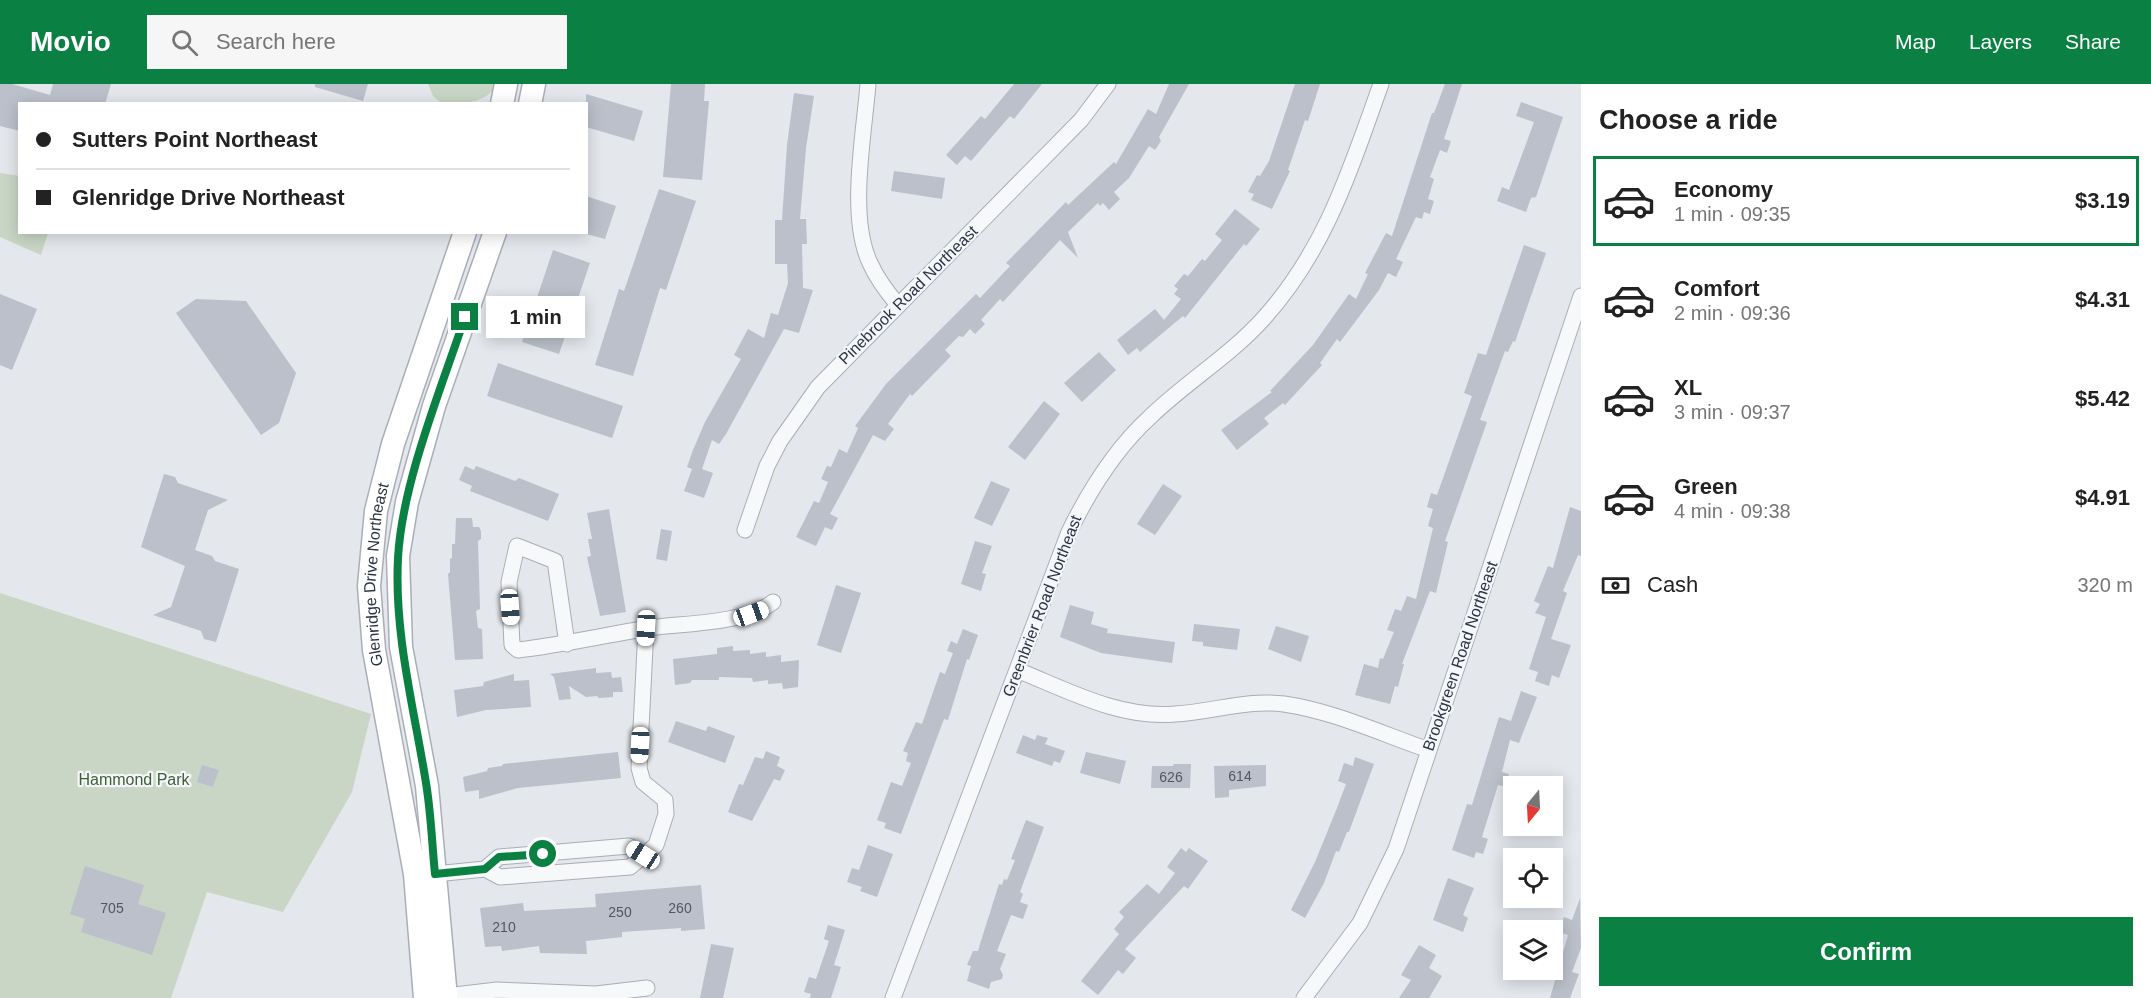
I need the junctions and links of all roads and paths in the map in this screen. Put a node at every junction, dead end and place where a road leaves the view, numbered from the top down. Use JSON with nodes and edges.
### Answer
{"nodes":[{"id":1,"x":506,"y":84,"type":"edge"},
{"id":2,"x":534,"y":84,"type":"edge"},
{"id":3,"x":868,"y":84,"type":"edge"},
{"id":4,"x":1108,"y":84,"type":"edge"},
{"id":5,"x":1381,"y":84,"type":"edge"},
{"id":6,"x":502,"y":102,"type":"edge"},
{"id":7,"x":530,"y":102,"type":"edge"},
{"id":8,"x":464,"y":234,"type":"edge"},
{"id":9,"x":494,"y":234,"type":"edge"},
{"id":10,"x":1581,"y":296,"type":"edge"},
{"id":11,"x":898,"y":305,"type":"junction"},
{"id":12,"x":745,"y":530,"type":"dead end"},
{"id":13,"x":773,"y":602,"type":"dead end"},
{"id":14,"x":646,"y":628,"type":"junction"},
{"id":15,"x":567,"y":644,"type":"junction"},
{"id":16,"x":1017,"y":670,"type":"junction"},
{"id":17,"x":1429,"y":750,"type":"junction"},
{"id":18,"x":435,"y":874,"type":"junction"},
{"id":19,"x":647,"y":988,"type":"dead end"},
{"id":20,"x":557,"y":996,"type":"edge"},
{"id":21,"x":439,"y":997,"type":"edge"},
{"id":22,"x":893,"y":998,"type":"edge"},
{"id":23,"x":1304,"y":998,"type":"edge"}],
"edges":[{"from":1,"to":6,"type":"main road"},
{"from":2,"to":7,"type":"main road"},
{"from":3,"to":11,"type":"street"},
{"from":4,"to":11,"type":"street","name":"Pinebrook Road Northeast"},
{"from":5,"to":16,"type":"street","name":"Greenbrier Road Northeast"},
{"from":8,"to":21,"type":"main road","name":"Glenridge Drive Northeast"},
{"from":9,"to":18,"type":"main road","name":"Glenridge Drive Northeast"},
{"from":10,"to":17,"type":"street","name":"Brookgreen Road Northeast"},
{"from":11,"to":12,"type":"street","name":"Pinebrook Road Northeast"},
{"from":13,"to":14,"type":"street"},
{"from":14,"to":15,"type":"street"},
{"from":14,"to":18,"type":"street"},
{"from":15,"to":15,"type":"street"},
{"from":16,"to":17,"type":"street"},
{"from":16,"to":22,"type":"street","name":"Greenbrier Road Northeast"},
{"from":17,"to":23,"type":"street","name":"Brookgreen Road Northeast"},
{"from":18,"to":21,"type":"main road","name":"Glenridge Drive Northeast"},
{"from":19,"to":20,"type":"street"},
{"from":20,"to":21,"type":"street"}]}
